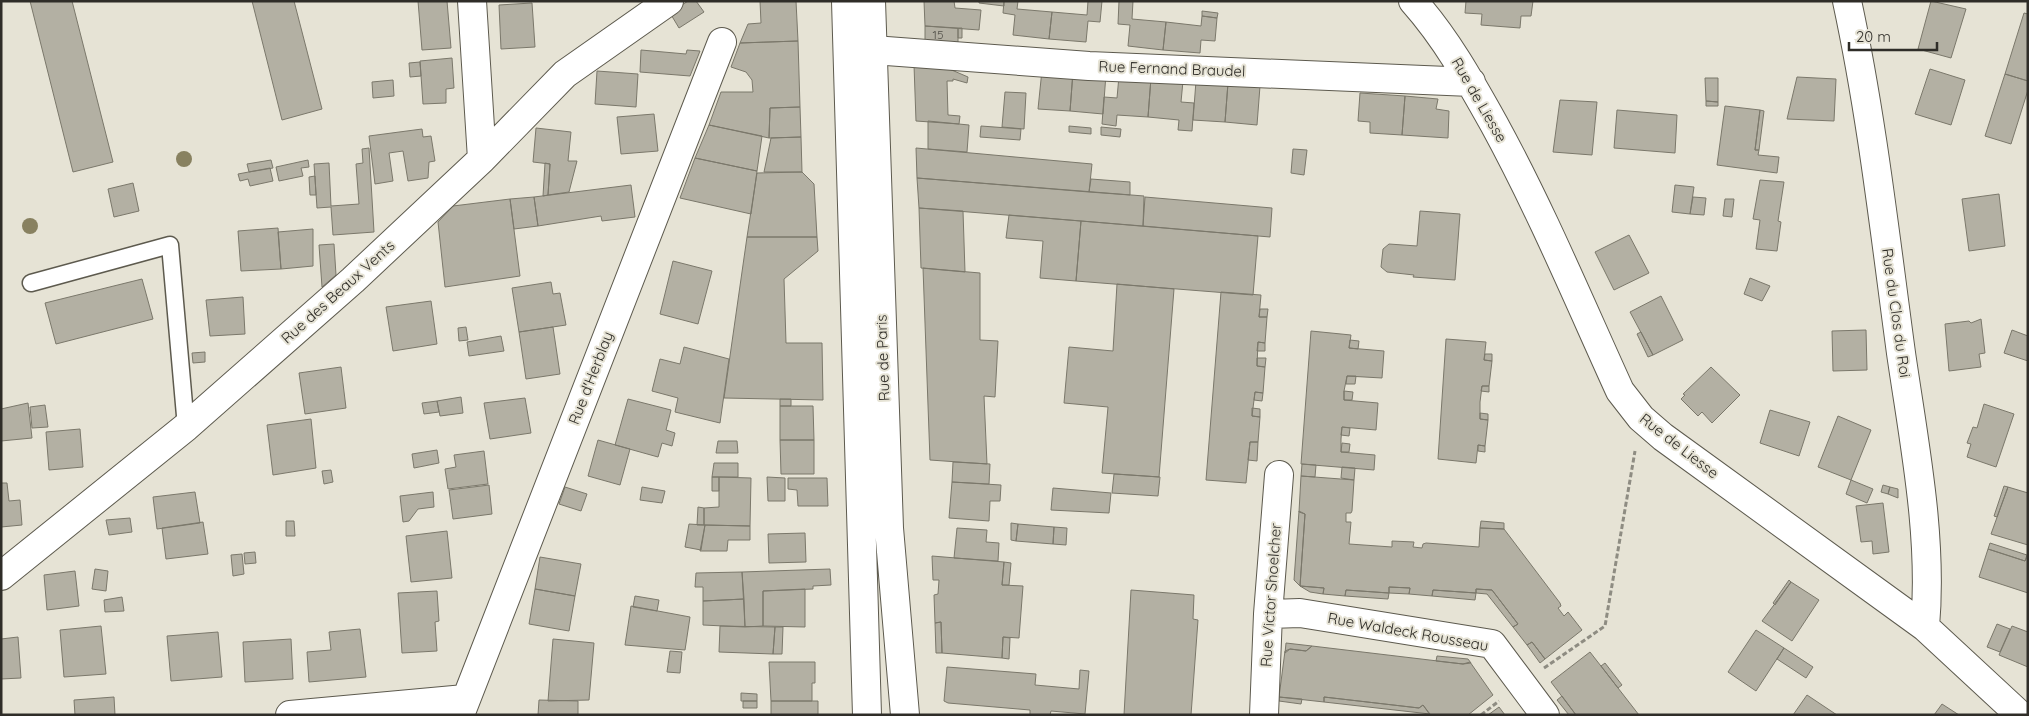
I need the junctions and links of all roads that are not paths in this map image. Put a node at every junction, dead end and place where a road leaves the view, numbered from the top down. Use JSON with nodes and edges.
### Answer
{"nodes":[{"id":1,"x":472,"y":1,"type":"edge"},
{"id":2,"x":669,"y":1,"type":"edge"},
{"id":3,"x":846,"y":1,"type":"edge"},
{"id":4,"x":871,"y":1,"type":"edge"},
{"id":5,"x":1413,"y":1,"type":"edge"},
{"id":6,"x":1847,"y":1,"type":"edge"},
{"id":7,"x":722,"y":42,"type":"dead end"},
{"id":8,"x":873,"y":50,"type":"junction"},
{"id":9,"x":1471,"y":82,"type":"junction"},
{"id":10,"x":482,"y":159,"type":"junction"},
{"id":11,"x":31,"y":283,"type":"dead end"},
{"id":12,"x":186,"y":427,"type":"junction"},
{"id":13,"x":1279,"y":475,"type":"dead end"},
{"id":14,"x":1,"y":576,"type":"edge"},
{"id":15,"x":1268,"y":614,"type":"junction"},
{"id":16,"x":1925,"y":627,"type":"junction"},
{"id":17,"x":462,"y":707,"type":"edge"},
{"id":18,"x":290,"y":715,"type":"edge"},
{"id":19,"x":867,"y":715,"type":"edge"},
{"id":20,"x":905,"y":715,"type":"edge"},
{"id":21,"x":1264,"y":715,"type":"edge"},
{"id":22,"x":1545,"y":715,"type":"edge"},
{"id":23,"x":2020,"y":715,"type":"edge"}],
"edges":[{"from":1,"to":10,"type":"street"},
{"from":2,"to":10,"type":"street","name":"Rue des Beaux Vents"},
{"from":3,"to":19,"type":"street","name":"Rue de Paris"},
{"from":4,"to":8,"type":"street","name":"Rue de Paris"},
{"from":5,"to":9,"type":"street","name":"Rue de Liesse"},
{"from":6,"to":16,"type":"street","name":"Rue du Clos du Roi"},
{"from":7,"to":17,"type":"street","name":"Rue d'Herblay"},
{"from":8,"to":9,"type":"street","name":"Rue Fernand Braudel"},
{"from":8,"to":20,"type":"street","name":"Rue de Paris"},
{"from":9,"to":16,"type":"street","name":"Rue de Liesse"},
{"from":10,"to":12,"type":"street","name":"Rue des Beaux Vents"},
{"from":11,"to":12,"type":"lane"},
{"from":12,"to":14,"type":"street","name":"Rue des Beaux Vents"},
{"from":13,"to":15,"type":"street","name":"Rue Victor Shoelcher"},
{"from":15,"to":21,"type":"street","name":"Rue Victor Shoelcher"},
{"from":15,"to":22,"type":"street","name":"Rue Waldeck Rousseau"},
{"from":16,"to":23,"type":"street","name":"Rue de Liesse"},
{"from":17,"to":18,"type":"street"}]}
